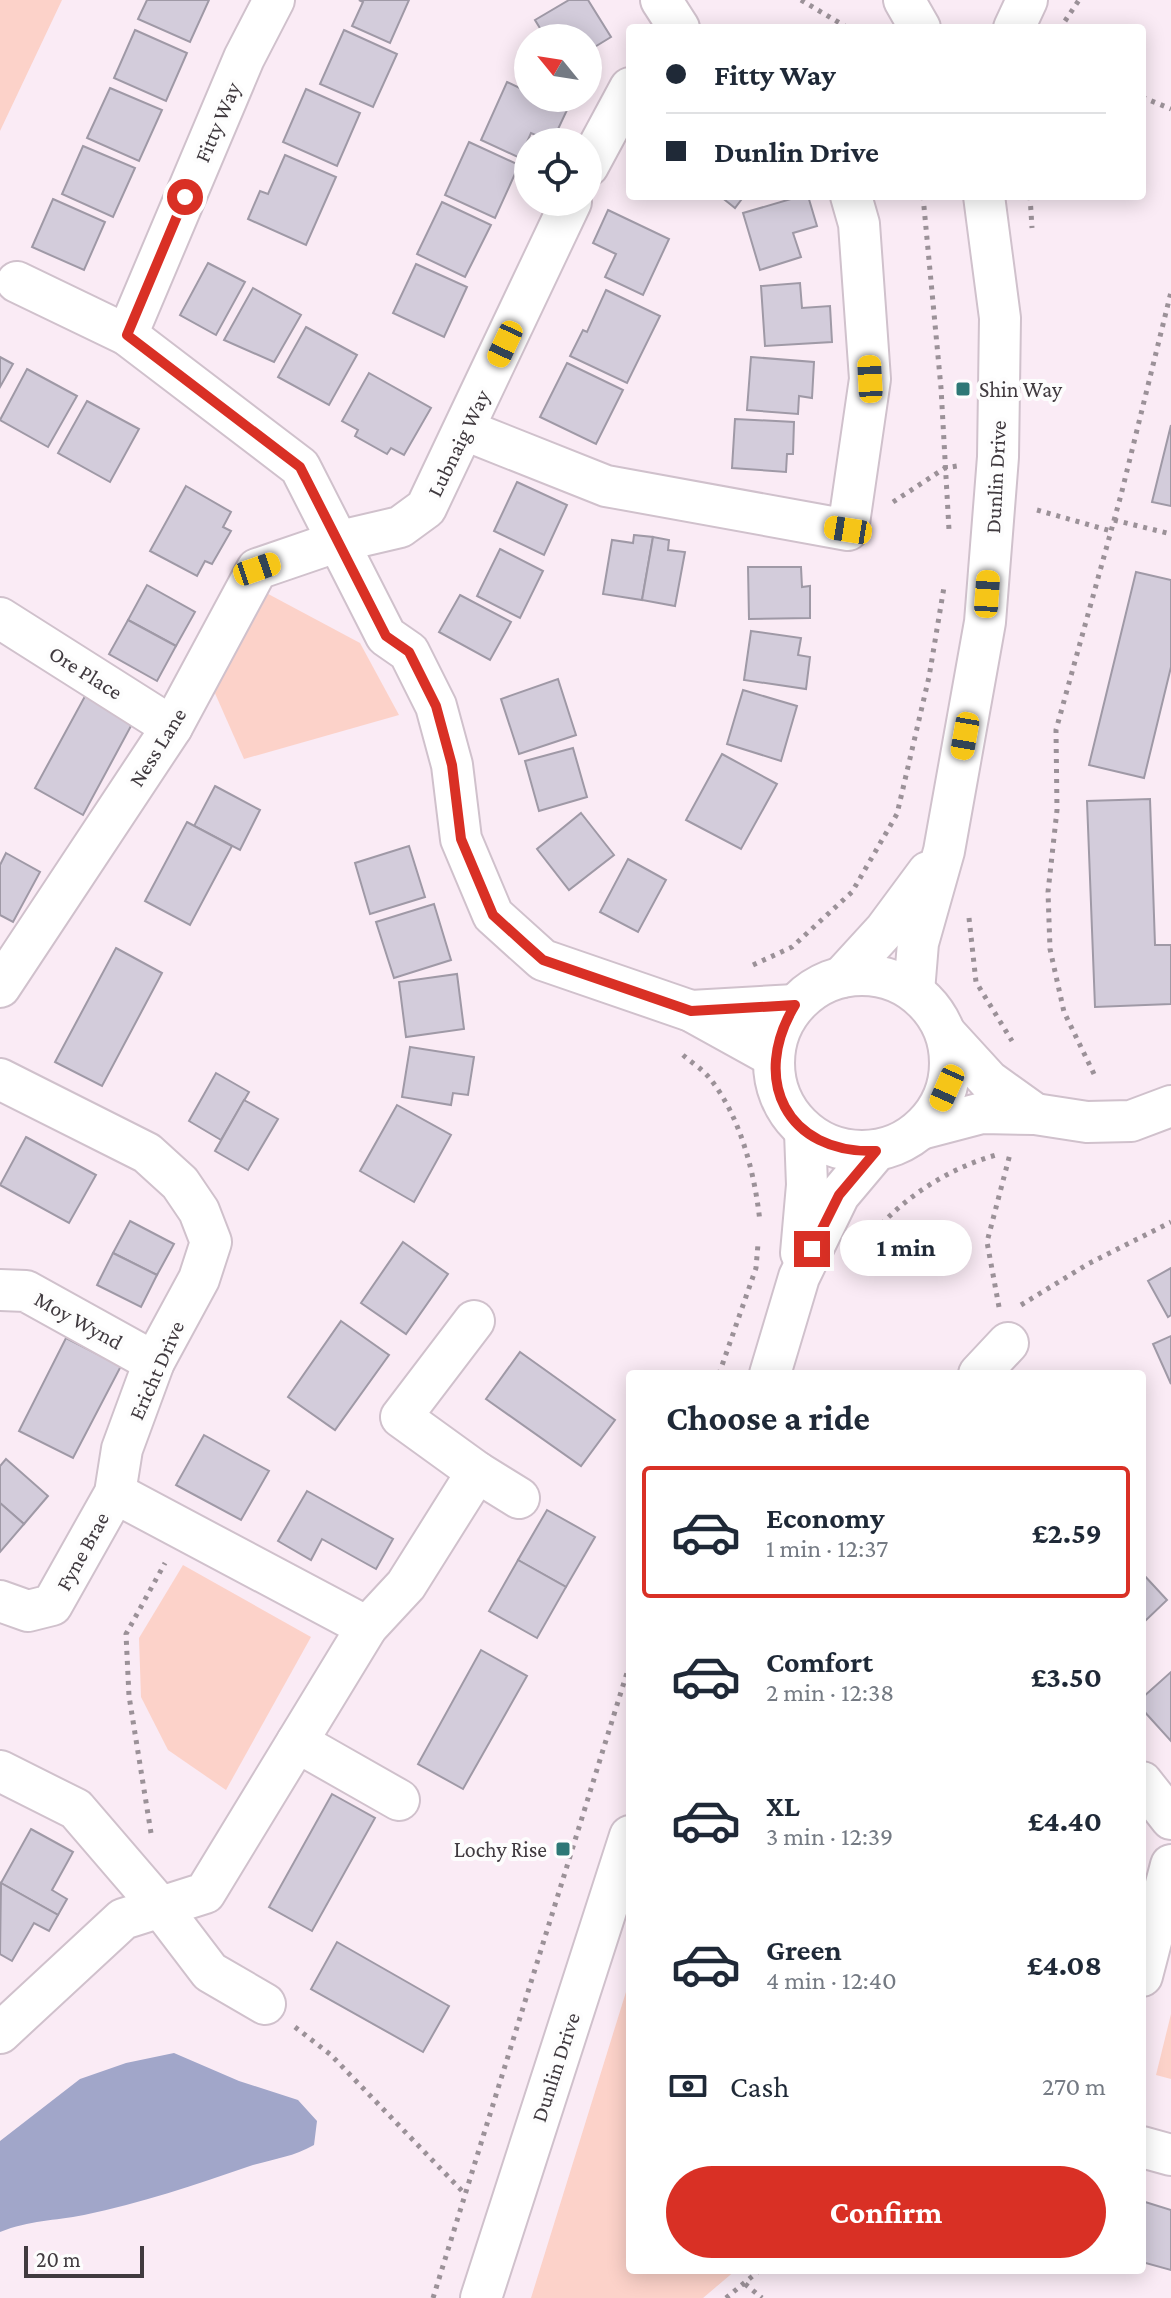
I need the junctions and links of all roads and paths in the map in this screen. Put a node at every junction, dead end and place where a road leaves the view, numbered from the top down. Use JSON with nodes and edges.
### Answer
{"nodes":[{"id":1,"x":274,"y":0,"type":"edge"},
{"id":2,"x":661,"y":0,"type":"edge"},
{"id":3,"x":801,"y":0,"type":"edge"},
{"id":4,"x":904,"y":0,"type":"edge"},
{"id":5,"x":1027,"y":0,"type":"edge"},
{"id":6,"x":1079,"y":0,"type":"edge"},
{"id":7,"x":676,"y":24,"type":"edge"},
{"id":8,"x":841,"y":24,"type":"edge"},
{"id":9,"x":918,"y":24,"type":"edge"},
{"id":10,"x":1016,"y":24,"type":"edge"},
{"id":11,"x":1063,"y":24,"type":"edge"},
{"id":12,"x":626,"y":95,"type":"edge"},
{"id":13,"x":1146,"y":99,"type":"edge"},
{"id":14,"x":1171,"y":109,"type":"edge"},
{"id":15,"x":602,"y":140,"type":"edge"},
{"id":16,"x":852,"y":200,"type":"edge"},
{"id":17,"x":923,"y":200,"type":"edge"},
{"id":18,"x":985,"y":200,"type":"edge"},
{"id":19,"x":564,"y":216,"type":"edge"},
{"id":20,"x":17,"y":282,"type":"dead end"},
{"id":21,"x":1171,"y":292,"type":"edge"},
{"id":22,"x":127,"y":335,"type":"junction"},
{"id":23,"x":465,"y":430,"type":"junction"},
{"id":24,"x":1037,"y":510,"type":"dead end"},
{"id":25,"x":1114,"y":520,"type":"junction"},
{"id":26,"x":1111,"y":531,"type":"junction"},
{"id":27,"x":1171,"y":534,"type":"edge"},
{"id":28,"x":949,"y":538,"type":"dead end"},
{"id":29,"x":336,"y":542,"type":"junction"},
{"id":30,"x":945,"y":583,"type":"dead end"},
{"id":31,"x":0,"y":618,"type":"edge"},
{"id":32,"x":172,"y":727,"type":"junction"},
{"id":33,"x":944,"y":851,"type":"junction"},
{"id":34,"x":751,"y":967,"type":"dead end"},
{"id":35,"x":842,"y":977,"type":"junction"},
{"id":36,"x":0,"y":987,"type":"edge"},
{"id":37,"x":914,"y":991,"type":"junction"},
{"id":38,"x":795,"y":1005,"type":"junction"},
{"id":39,"x":691,"y":1011,"type":"junction"},
{"id":40,"x":946,"y":1034,"type":"junction"},
{"id":41,"x":774,"y":1057,"type":"junction"},
{"id":42,"x":1094,"y":1074,"type":"dead end"},
{"id":43,"x":0,"y":1079,"type":"edge"},
{"id":44,"x":1171,"y":1106,"type":"edge"},
{"id":45,"x":1035,"y":1114,"type":"junction"},
{"id":46,"x":921,"y":1129,"type":"junction"},
{"id":47,"x":805,"y":1132,"type":"junction"},
{"id":48,"x":876,"y":1151,"type":"junction"},
{"id":49,"x":1010,"y":1154,"type":"junction"},
{"id":50,"x":1171,"y":1222,"type":"edge"},
{"id":51,"x":857,"y":1256,"type":"dead end"},
{"id":52,"x":799,"y":1277,"type":"junction"},
{"id":53,"x":0,"y":1290,"type":"edge"},
{"id":54,"x":474,"y":1321,"type":"dead end"},
{"id":55,"x":1005,"y":1330,"type":"junction"},
{"id":56,"x":154,"y":1362,"type":"junction"},
{"id":57,"x":720,"y":1370,"type":"edge"},
{"id":58,"x":771,"y":1370,"type":"edge"},
{"id":59,"x":981,"y":1370,"type":"edge"},
{"id":60,"x":477,"y":1472,"type":"junction"},
{"id":61,"x":115,"y":1493,"type":"junction"},
{"id":62,"x":519,"y":1498,"type":"dead end"},
{"id":63,"x":186,"y":1529,"type":"junction"},
{"id":64,"x":0,"y":1601,"type":"edge"},
{"id":65,"x":367,"y":1627,"type":"junction"},
{"id":66,"x":626,"y":1676,"type":"edge"},
{"id":67,"x":297,"y":1742,"type":"junction"},
{"id":68,"x":0,"y":1771,"type":"edge"},
{"id":69,"x":1146,"y":1787,"type":"edge"},
{"id":70,"x":399,"y":1800,"type":"dead end"},
{"id":71,"x":1171,"y":1819,"type":"edge"},
{"id":72,"x":153,"y":1848,"type":"dead end"},
{"id":73,"x":626,"y":1848,"type":"edge"},
{"id":74,"x":1171,"y":1865,"type":"edge"},
{"id":75,"x":162,"y":1909,"type":"junction"},
{"id":76,"x":1146,"y":1961,"type":"edge"},
{"id":77,"x":265,"y":2004,"type":"joint"},
{"id":78,"x":0,"y":2033,"type":"edge"},
{"id":79,"x":1146,"y":2148,"type":"edge"},
{"id":80,"x":1171,"y":2155,"type":"edge"},
{"id":81,"x":465,"y":2194,"type":"junction"},
{"id":82,"x":502,"y":2232,"type":"junction"},
{"id":83,"x":756,"y":2274,"type":"edge"},
{"id":84,"x":745,"y":2284,"type":"junction"},
{"id":85,"x":433,"y":2298,"type":"edge"},
{"id":86,"x":481,"y":2298,"type":"edge"},
{"id":87,"x":726,"y":2298,"type":"edge"},
{"id":88,"x":762,"y":2298,"type":"edge"}],
"edges":[{"from":1,"to":22,"type":"street","name":"Fitty Way"},
{"from":2,"to":7,"type":"street"},
{"from":3,"to":8,"type":"path"},
{"from":4,"to":9,"type":"street"},
{"from":5,"to":10,"type":"street"},
{"from":6,"to":11,"type":"path"},
{"from":12,"to":15,"type":"street"},
{"from":13,"to":14,"type":"path"},
{"from":16,"to":23,"type":"street"},
{"from":17,"to":28,"type":"path"},
{"from":18,"to":33,"type":"street","name":"Dunlin Drive"},
{"from":19,"to":23,"type":"street","name":"Lubnaig Way"},
{"from":20,"to":22,"type":"street"},
{"from":21,"to":25,"type":"path"},
{"from":22,"to":29,"type":"street"},
{"from":23,"to":29,"type":"street","name":"Lubnaig Way"},
{"from":24,"to":26,"type":"path"},
{"from":25,"to":26,"type":"path"},
{"from":25,"to":27,"type":"path"},
{"from":26,"to":42,"type":"path"},
{"from":29,"to":32,"type":"street","name":"Ness Lane"},
{"from":29,"to":39,"type":"street"},
{"from":30,"to":34,"type":"path"},
{"from":31,"to":32,"type":"street","name":"Ore Place"},
{"from":32,"to":36,"type":"street","name":"Ness Lane"},
{"from":33,"to":35,"type":"street","name":"Dunlin Drive"},
{"from":33,"to":37,"type":"street","name":"Dunlin Drive"},
{"from":35,"to":37,"type":"street","name":"Dunlin Drive"},
{"from":35,"to":38,"type":"street","name":"Dunlin Drive"},
{"from":37,"to":40,"type":"street","name":"Dunlin Drive"},
{"from":38,"to":39,"type":"street"},
{"from":38,"to":41,"type":"street","name":"Dunlin Drive"},
{"from":39,"to":41,"type":"street"},
{"from":39,"to":57,"type":"path"},
{"from":40,"to":45,"type":"street"},
{"from":40,"to":46,"type":"street","name":"Dunlin Drive"},
{"from":41,"to":47,"type":"street","name":"Dunlin Drive"},
{"from":43,"to":56,"type":"street","name":"Ericht Drive"},
{"from":44,"to":45,"type":"street"},
{"from":45,"to":46,"type":"street"},
{"from":45,"to":49,"type":"path"},
{"from":46,"to":48,"type":"street","name":"Dunlin Drive"},
{"from":47,"to":48,"type":"street","name":"Dunlin Drive"},
{"from":47,"to":52,"type":"street","name":"Dunlin Drive"},
{"from":48,"to":52,"type":"street","name":"Dunlin Drive"},
{"from":49,"to":51,"type":"path"},
{"from":49,"to":55,"type":"path"},
{"from":50,"to":55,"type":"path"},
{"from":52,"to":58,"type":"street","name":"Dunlin Drive"},
{"from":53,"to":56,"type":"street","name":"Moy Wynd"},
{"from":54,"to":60,"type":"street"},
{"from":55,"to":59,"type":"street"},
{"from":56,"to":61,"type":"street","name":"Ericht Drive"},
{"from":60,"to":62,"type":"street"},
{"from":60,"to":65,"type":"street"},
{"from":61,"to":63,"type":"street"},
{"from":61,"to":64,"type":"street","name":"Fyne Brae"},
{"from":63,"to":65,"type":"street"},
{"from":63,"to":72,"type":"path"},
{"from":65,"to":67,"type":"street"},
{"from":66,"to":81,"type":"path"},
{"from":67,"to":70,"type":"street"},
{"from":67,"to":75,"type":"street"},
{"from":68,"to":75,"type":"street"},
{"from":69,"to":71,"type":"street"},
{"from":73,"to":82,"type":"street","name":"Dunlin Drive"},
{"from":74,"to":76,"type":"street"},
{"from":75,"to":77,"type":"street"},
{"from":75,"to":78,"type":"street"},
{"from":77,"to":81,"type":"path"},
{"from":79,"to":80,"type":"street"},
{"from":81,"to":82,"type":"path"},
{"from":81,"to":85,"type":"path"},
{"from":82,"to":86,"type":"street","name":"Dunlin Drive"},
{"from":83,"to":84,"type":"path"},
{"from":84,"to":87,"type":"path"},
{"from":84,"to":88,"type":"path"}]}
